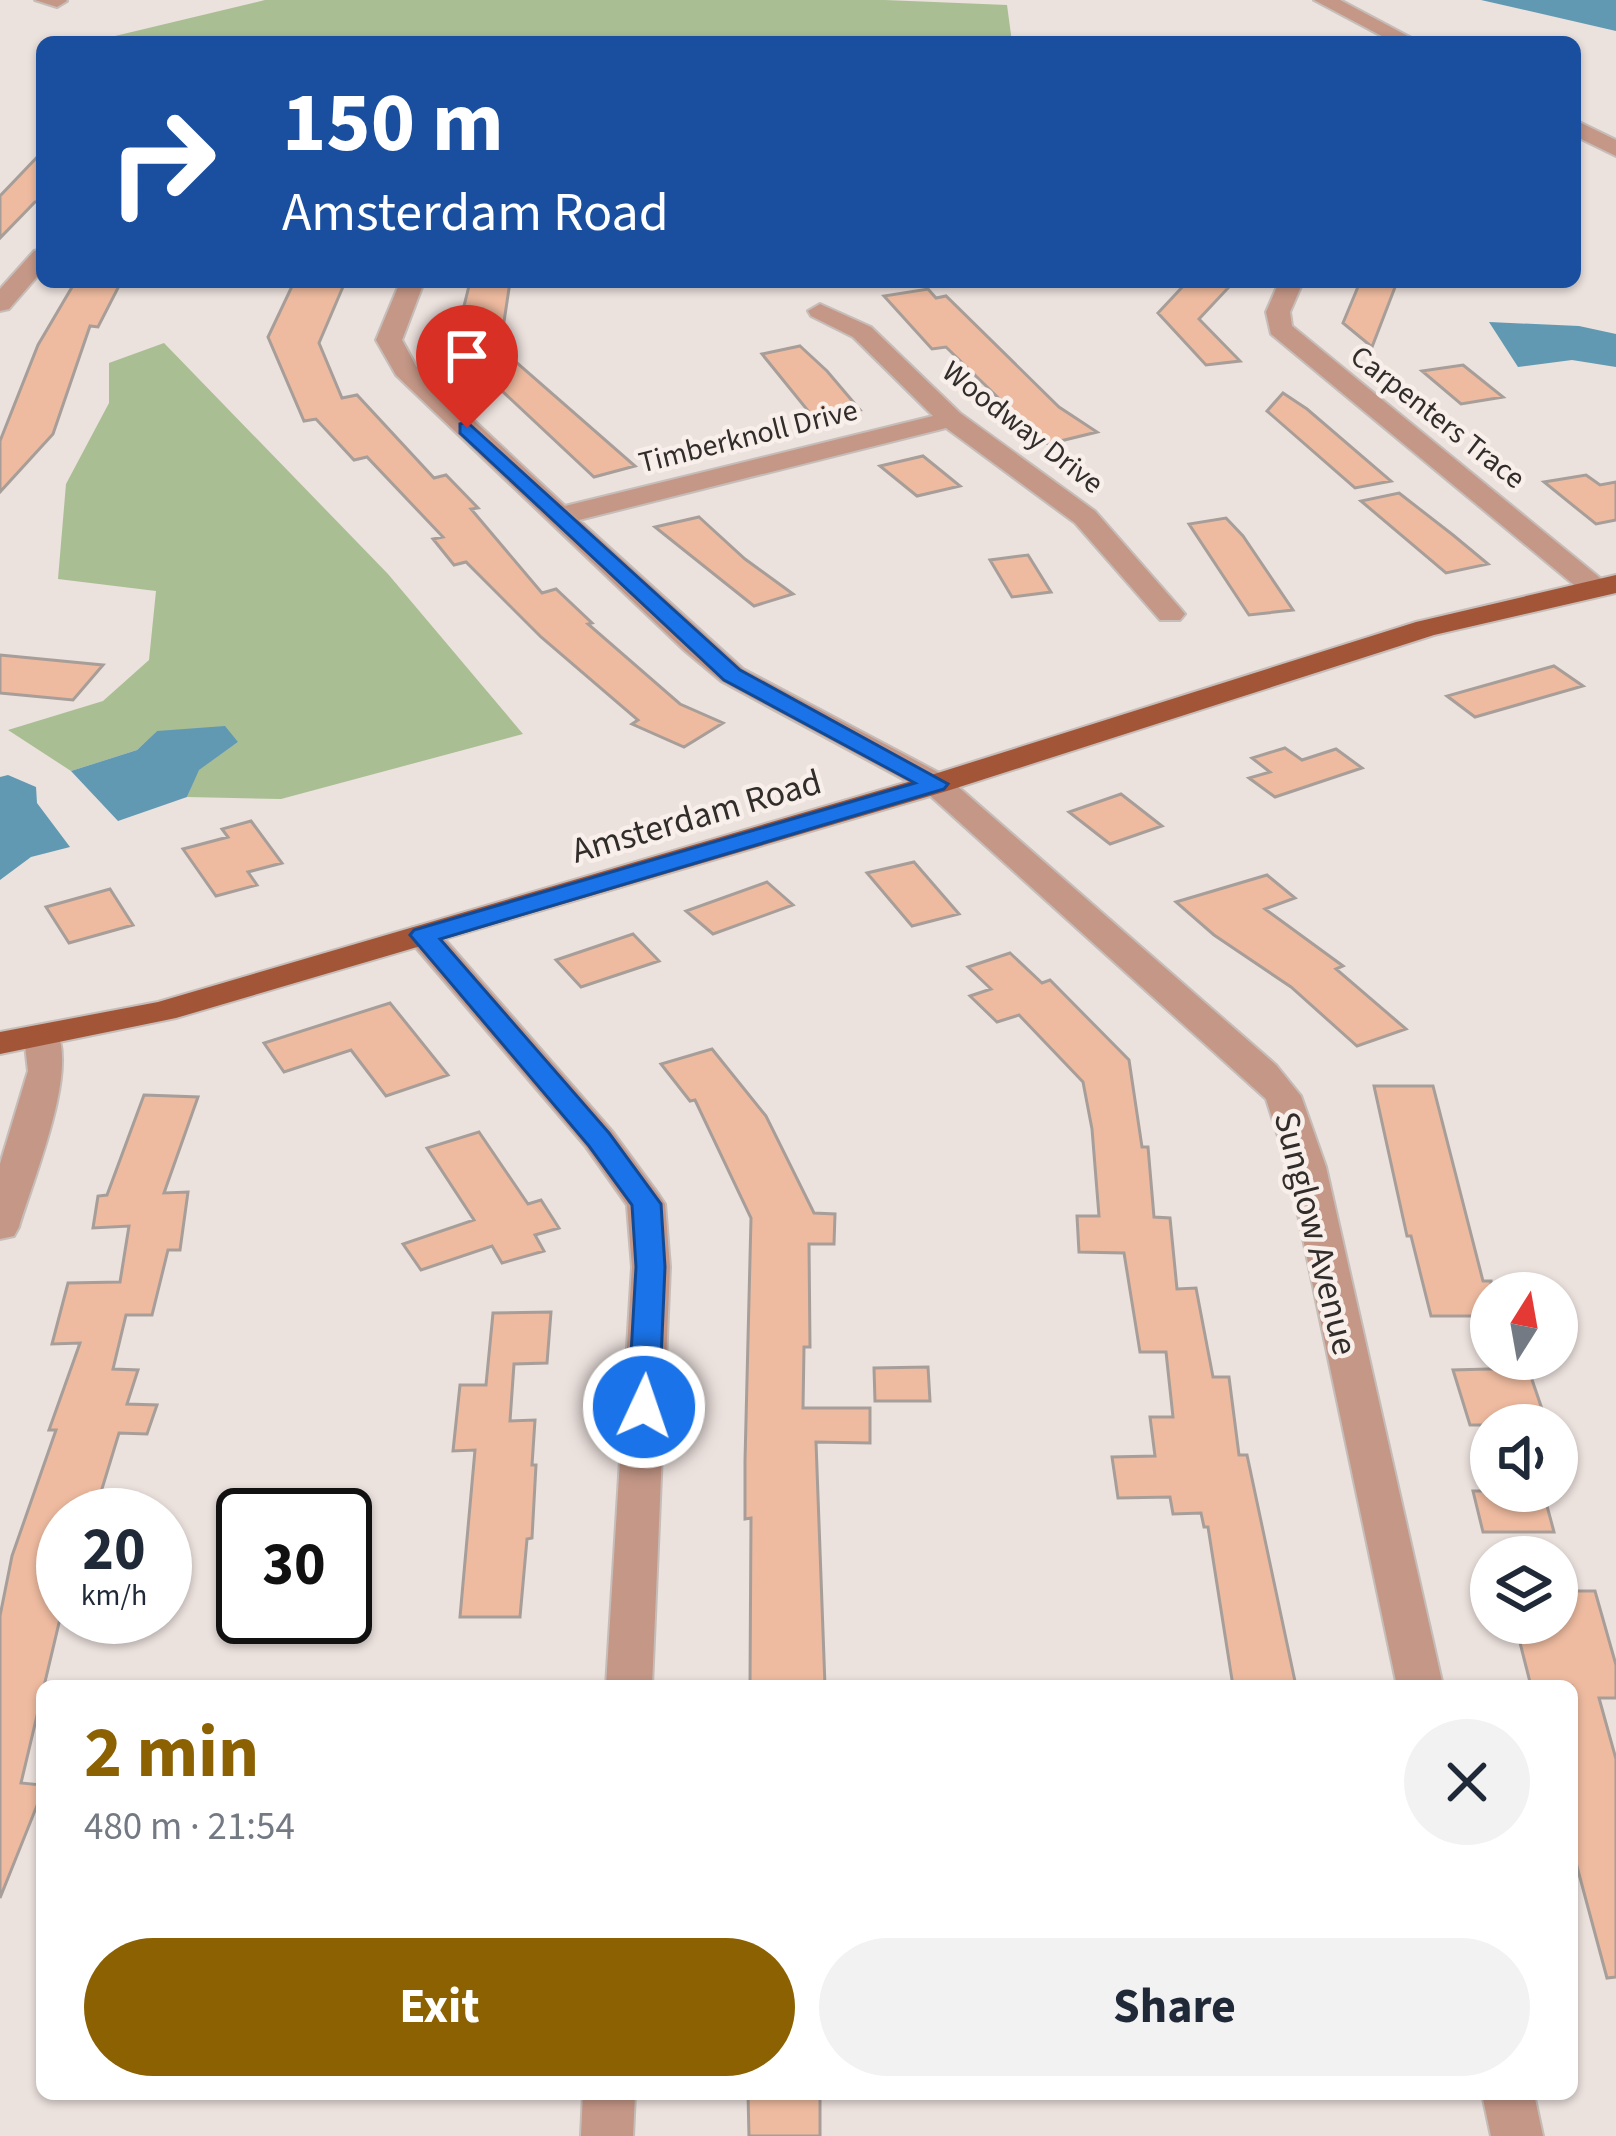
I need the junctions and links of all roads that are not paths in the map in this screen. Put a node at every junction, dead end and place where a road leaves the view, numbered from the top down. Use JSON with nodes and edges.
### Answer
{"nodes":[{"id":1,"x":45,"y":0,"type":"edge"},
{"id":2,"x":1324,"y":0,"type":"edge"},
{"id":3,"x":57,"y":1,"type":"edge"},
{"id":4,"x":1397,"y":36,"type":"edge"},
{"id":5,"x":1581,"y":131,"type":"edge"},
{"id":6,"x":1616,"y":149,"type":"edge"},
{"id":7,"x":36,"y":263,"type":"edge"},
{"id":8,"x":409,"y":288,"type":"edge"},
{"id":9,"x":1288,"y":288,"type":"edge"},
{"id":10,"x":0,"y":304,"type":"edge"},
{"id":11,"x":820,"y":311,"type":"dead end"},
{"id":12,"x":952,"y":419,"type":"junction"},
{"id":13,"x":560,"y":516,"type":"junction"},
{"id":14,"x":1605,"y":586,"type":"edge"},
{"id":15,"x":1170,"y":614,"type":"dead end"},
{"id":16,"x":936,"y":784,"type":"junction"},
{"id":17,"x":423,"y":935,"type":"junction"},
{"id":18,"x":42,"y":1036,"type":"junction"},
{"id":19,"x":0,"y":1043,"type":"edge"},
{"id":20,"x":0,"y":1227,"type":"edge"},
{"id":21,"x":629,"y":1680,"type":"edge"},
{"id":22,"x":1419,"y":1680,"type":"edge"},
{"id":23,"x":609,"y":2100,"type":"edge"},
{"id":24,"x":1509,"y":2100,"type":"edge"},
{"id":25,"x":607,"y":2136,"type":"edge"},
{"id":26,"x":1517,"y":2136,"type":"edge"}],
"edges":[{"from":1,"to":3,"type":"street"},
{"from":2,"to":4,"type":"street"},
{"from":5,"to":6,"type":"street"},
{"from":7,"to":10,"type":"street"},
{"from":8,"to":13,"type":"street","name":"Sunglow Avenue"},
{"from":9,"to":14,"type":"street","name":"Carpenters Trace"},
{"from":11,"to":12,"type":"street","name":"Woodway Drive"},
{"from":12,"to":13,"type":"street","name":"Timberknoll Drive"},
{"from":12,"to":15,"type":"street","name":"Woodway Drive"},
{"from":13,"to":16,"type":"street","name":"Sunglow Avenue"},
{"from":14,"to":16,"type":"main road","name":"Amsterdam Road"},
{"from":16,"to":17,"type":"main road","name":"Amsterdam Road"},
{"from":16,"to":22,"type":"street","name":"Sunglow Avenue"},
{"from":17,"to":18,"type":"main road","name":"Amsterdam Road"},
{"from":17,"to":21,"type":"street"},
{"from":18,"to":19,"type":"main road","name":"Amsterdam Road"},
{"from":18,"to":20,"type":"street"},
{"from":23,"to":25,"type":"street"},
{"from":24,"to":26,"type":"street"}]}
